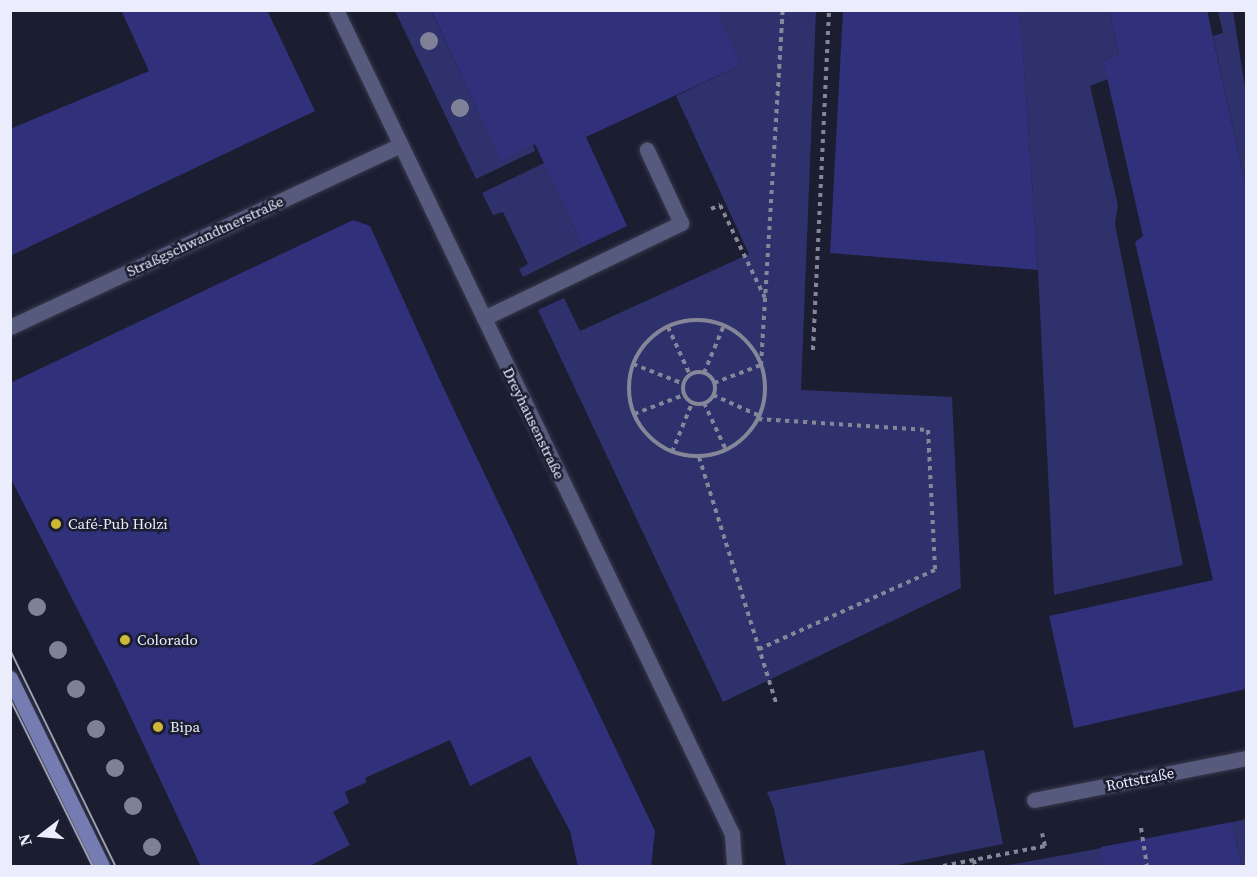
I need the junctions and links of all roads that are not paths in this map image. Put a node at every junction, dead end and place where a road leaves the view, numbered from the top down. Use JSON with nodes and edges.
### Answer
{"nodes":[{"id":1,"x":336,"y":10,"type":"edge"},
{"id":2,"x":400,"y":145,"type":"junction"},
{"id":3,"x":647,"y":150,"type":"dead end"},
{"id":4,"x":483,"y":318,"type":"junction"},
{"id":5,"x":10,"y":327,"type":"edge"},
{"id":6,"x":10,"y":678,"type":"edge"},
{"id":7,"x":1246,"y":758,"type":"edge"},
{"id":8,"x":1034,"y":800,"type":"road end"},
{"id":9,"x":102,"y":867,"type":"edge"},
{"id":10,"x":734,"y":867,"type":"edge"}],
"edges":[{"from":1,"to":2,"type":"street","name":"Dreyhausenstraße"},
{"from":2,"to":4,"type":"street","name":"Dreyhausenstraße"},
{"from":2,"to":5,"type":"street","name":"Straßgschwandtnerstraße"},
{"from":3,"to":4,"type":"street"},
{"from":4,"to":10,"type":"street","name":"Dreyhausenstraße"},
{"from":6,"to":9,"type":"main road"},
{"from":7,"to":8,"type":"street","name":"Rottstraße"}]}
